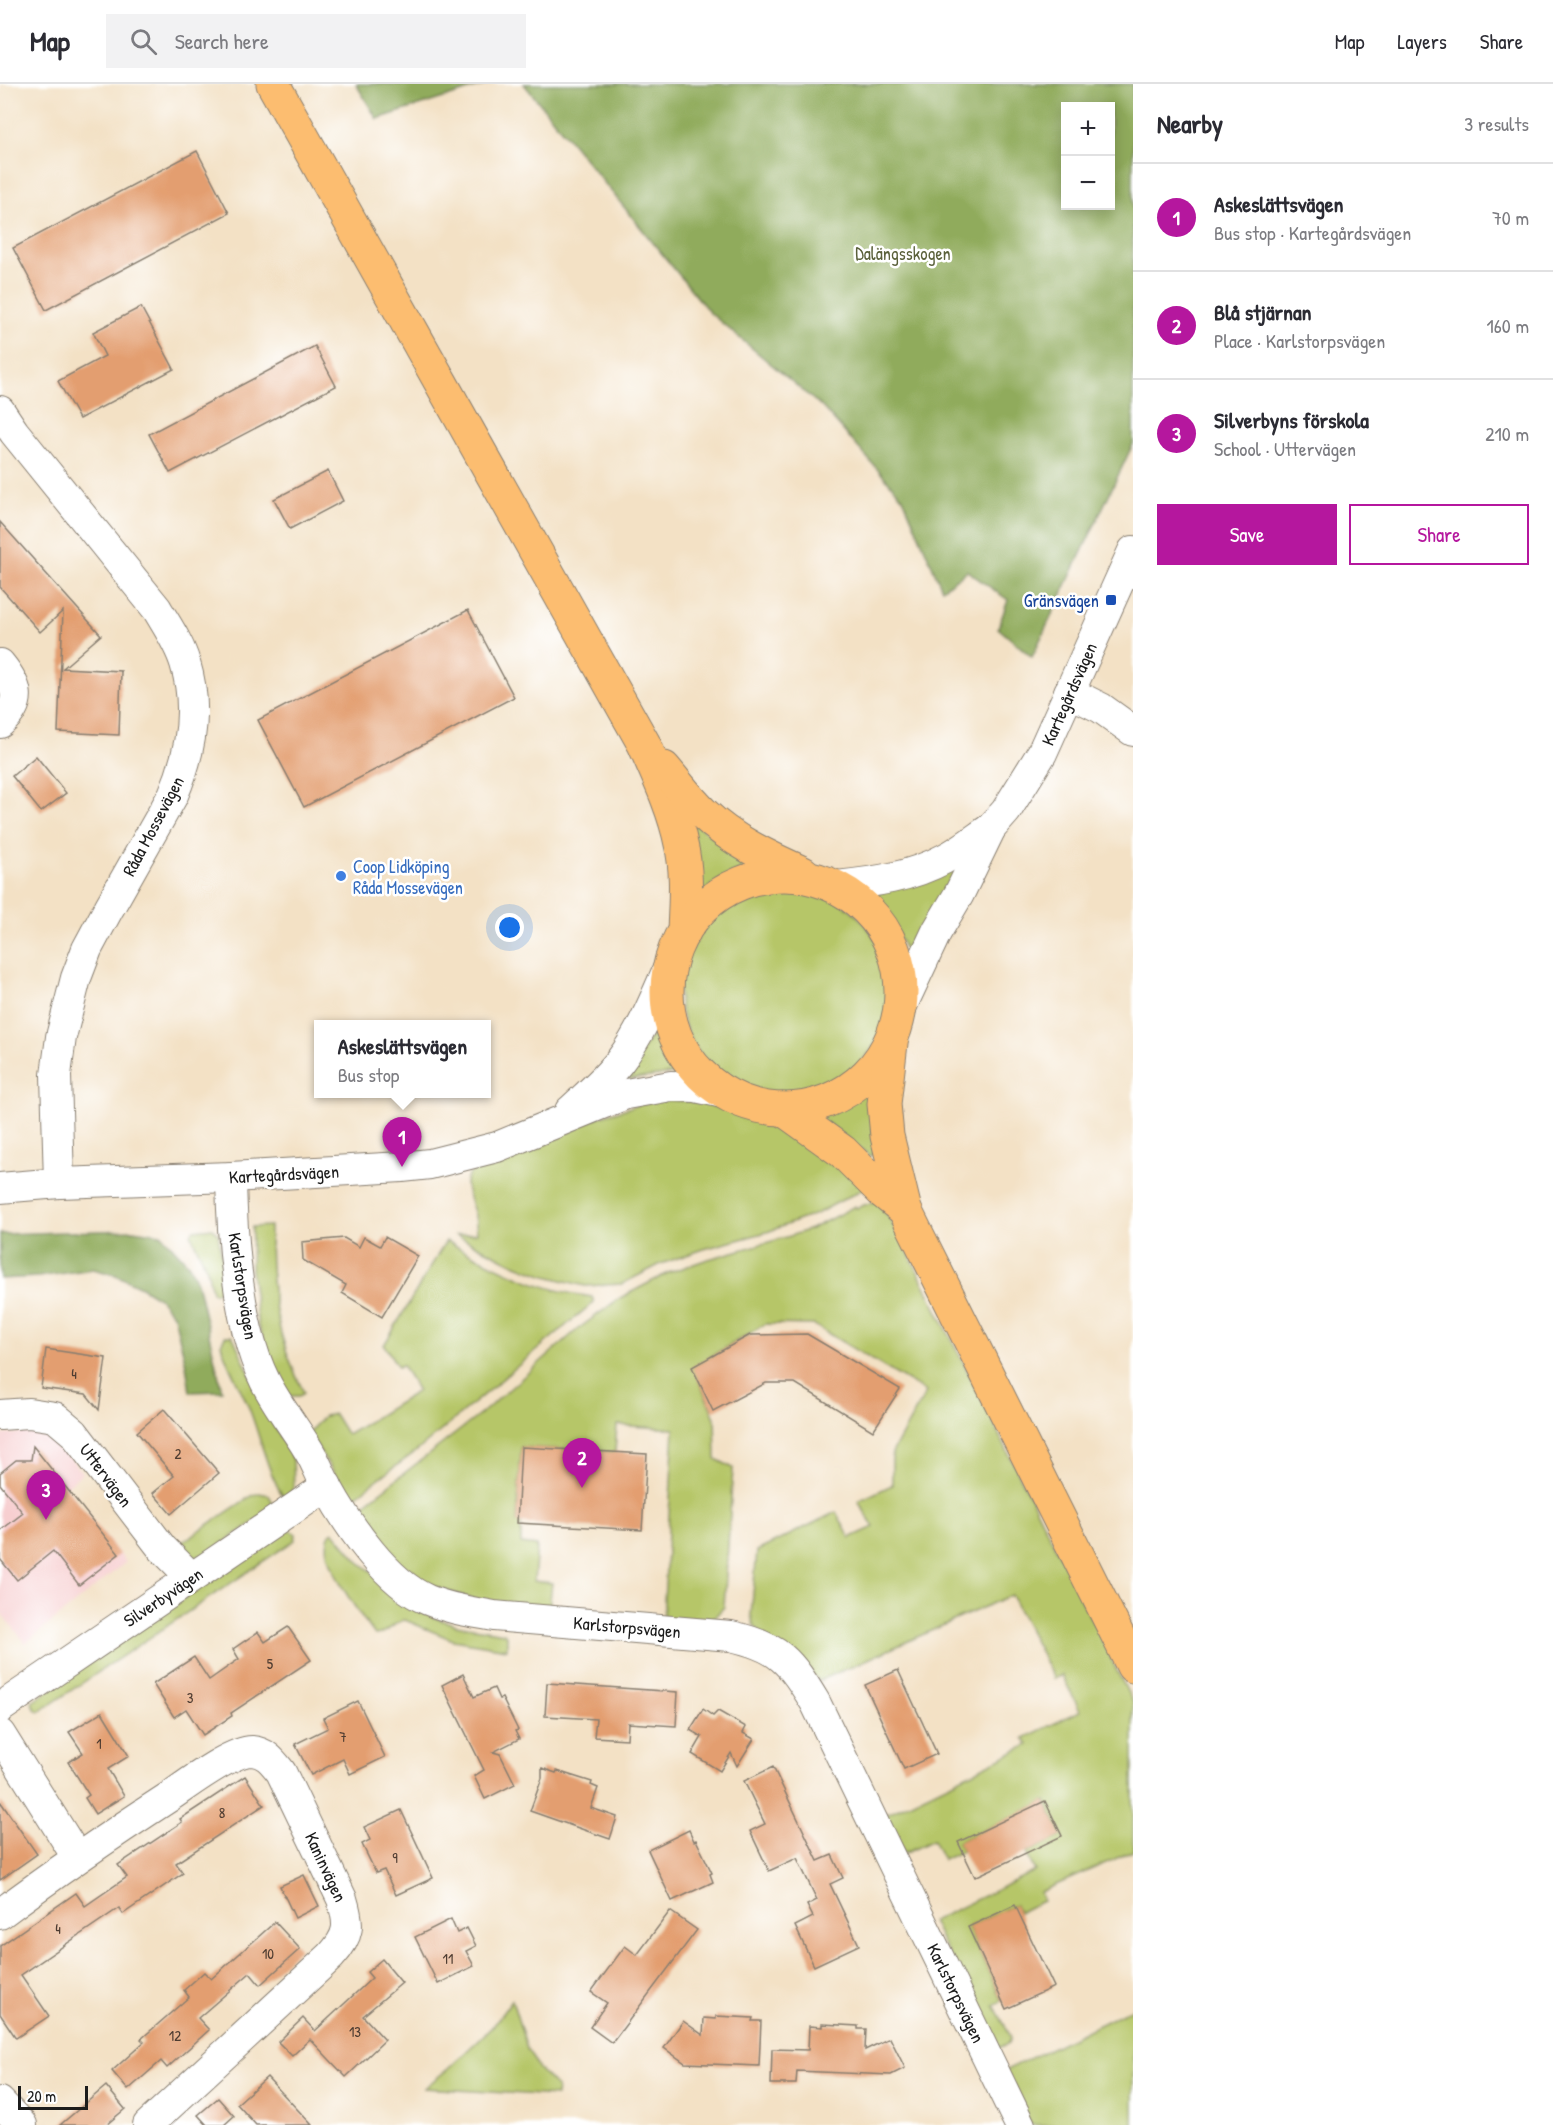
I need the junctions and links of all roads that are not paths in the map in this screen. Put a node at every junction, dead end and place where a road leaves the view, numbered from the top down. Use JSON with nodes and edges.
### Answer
{"nodes":[{"id":1,"x":273,"y":84,"type":"edge"},
{"id":2,"x":0,"y":411,"type":"edge"},
{"id":3,"x":1133,"y":551,"type":"edge"},
{"id":4,"x":0,"y":664,"type":"edge"},
{"id":5,"x":1069,"y":692,"type":"junction"},
{"id":6,"x":0,"y":723,"type":"edge"},
{"id":7,"x":1133,"y":731,"type":"edge"},
{"id":8,"x":644,"y":744,"type":"junction"},
{"id":9,"x":991,"y":828,"type":"junction"},
{"id":10,"x":829,"y":883,"type":"junction"},
{"id":11,"x":684,"y":932,"type":"junction"},
{"id":12,"x":671,"y":962,"type":"junction"},
{"id":13,"x":896,"y":1025,"type":"junction"},
{"id":14,"x":728,"y":1094,"type":"junction"},
{"id":15,"x":783,"y":1109,"type":"junction"},
{"id":16,"x":561,"y":1119,"type":"junction"},
{"id":17,"x":231,"y":1177,"type":"junction"},
{"id":18,"x":59,"y":1183,"type":"junction"},
{"id":19,"x":0,"y":1188,"type":"edge"},
{"id":20,"x":905,"y":1210,"type":"junction"},
{"id":21,"x":0,"y":1415,"type":"edge"},
{"id":22,"x":327,"y":1486,"type":"junction"},
{"id":23,"x":191,"y":1577,"type":"junction"},
{"id":24,"x":1133,"y":1666,"type":"edge"},
{"id":25,"x":0,"y":1708,"type":"edge"},
{"id":26,"x":0,"y":1734,"type":"edge"},
{"id":27,"x":77,"y":1857,"type":"junction"},
{"id":28,"x":0,"y":1914,"type":"edge"},
{"id":29,"x":0,"y":2102,"type":"edge"},
{"id":30,"x":22,"y":2125,"type":"edge"},
{"id":31,"x":148,"y":2125,"type":"edge"},
{"id":32,"x":1020,"y":2125,"type":"edge"}],
"edges":[{"from":1,"to":8,"type":"main road"},
{"from":2,"to":18,"type":"street","name":"Råda Mossevägen"},
{"from":3,"to":5,"type":"street","name":"Kartegårdsvägen"},
{"from":4,"to":6,"type":"street"},
{"from":5,"to":7,"type":"street"},
{"from":5,"to":9,"type":"street","name":"Kartegårdsvägen"},
{"from":8,"to":10,"type":"main road"},
{"from":8,"to":11,"type":"main road"},
{"from":9,"to":10,"type":"street","name":"Kartegårdsvägen"},
{"from":9,"to":13,"type":"street","name":"Kartegårdsvägen"},
{"from":10,"to":11,"type":"main road"},
{"from":10,"to":13,"type":"main road"},
{"from":11,"to":12,"type":"main road"},
{"from":12,"to":14,"type":"main road"},
{"from":12,"to":16,"type":"street","name":"Kartegårdsvägen"},
{"from":13,"to":15,"type":"main road"},
{"from":13,"to":20,"type":"main road"},
{"from":14,"to":15,"type":"main road"},
{"from":14,"to":16,"type":"street","name":"Kartegårdsvägen"},
{"from":15,"to":20,"type":"main road"},
{"from":16,"to":17,"type":"street","name":"Kartegårdsvägen"},
{"from":17,"to":18,"type":"street","name":"Kartegårdsvägen"},
{"from":17,"to":22,"type":"street","name":"Karlstorpsvägen"},
{"from":18,"to":19,"type":"street","name":"Kartegårdsvägen"},
{"from":20,"to":24,"type":"main road"},
{"from":21,"to":23,"type":"street","name":"Uttervägen"},
{"from":22,"to":23,"type":"street","name":"Silverbyvägen"},
{"from":22,"to":32,"type":"street","name":"Karlstorpsvägen"},
{"from":23,"to":25,"type":"street","name":"Silverbyvägen"},
{"from":26,"to":27,"type":"street"},
{"from":27,"to":28,"type":"street","name":"Kaninvägen"},
{"from":27,"to":31,"type":"street","name":"Kaninvägen"},
{"from":29,"to":30,"type":"street"}]}
